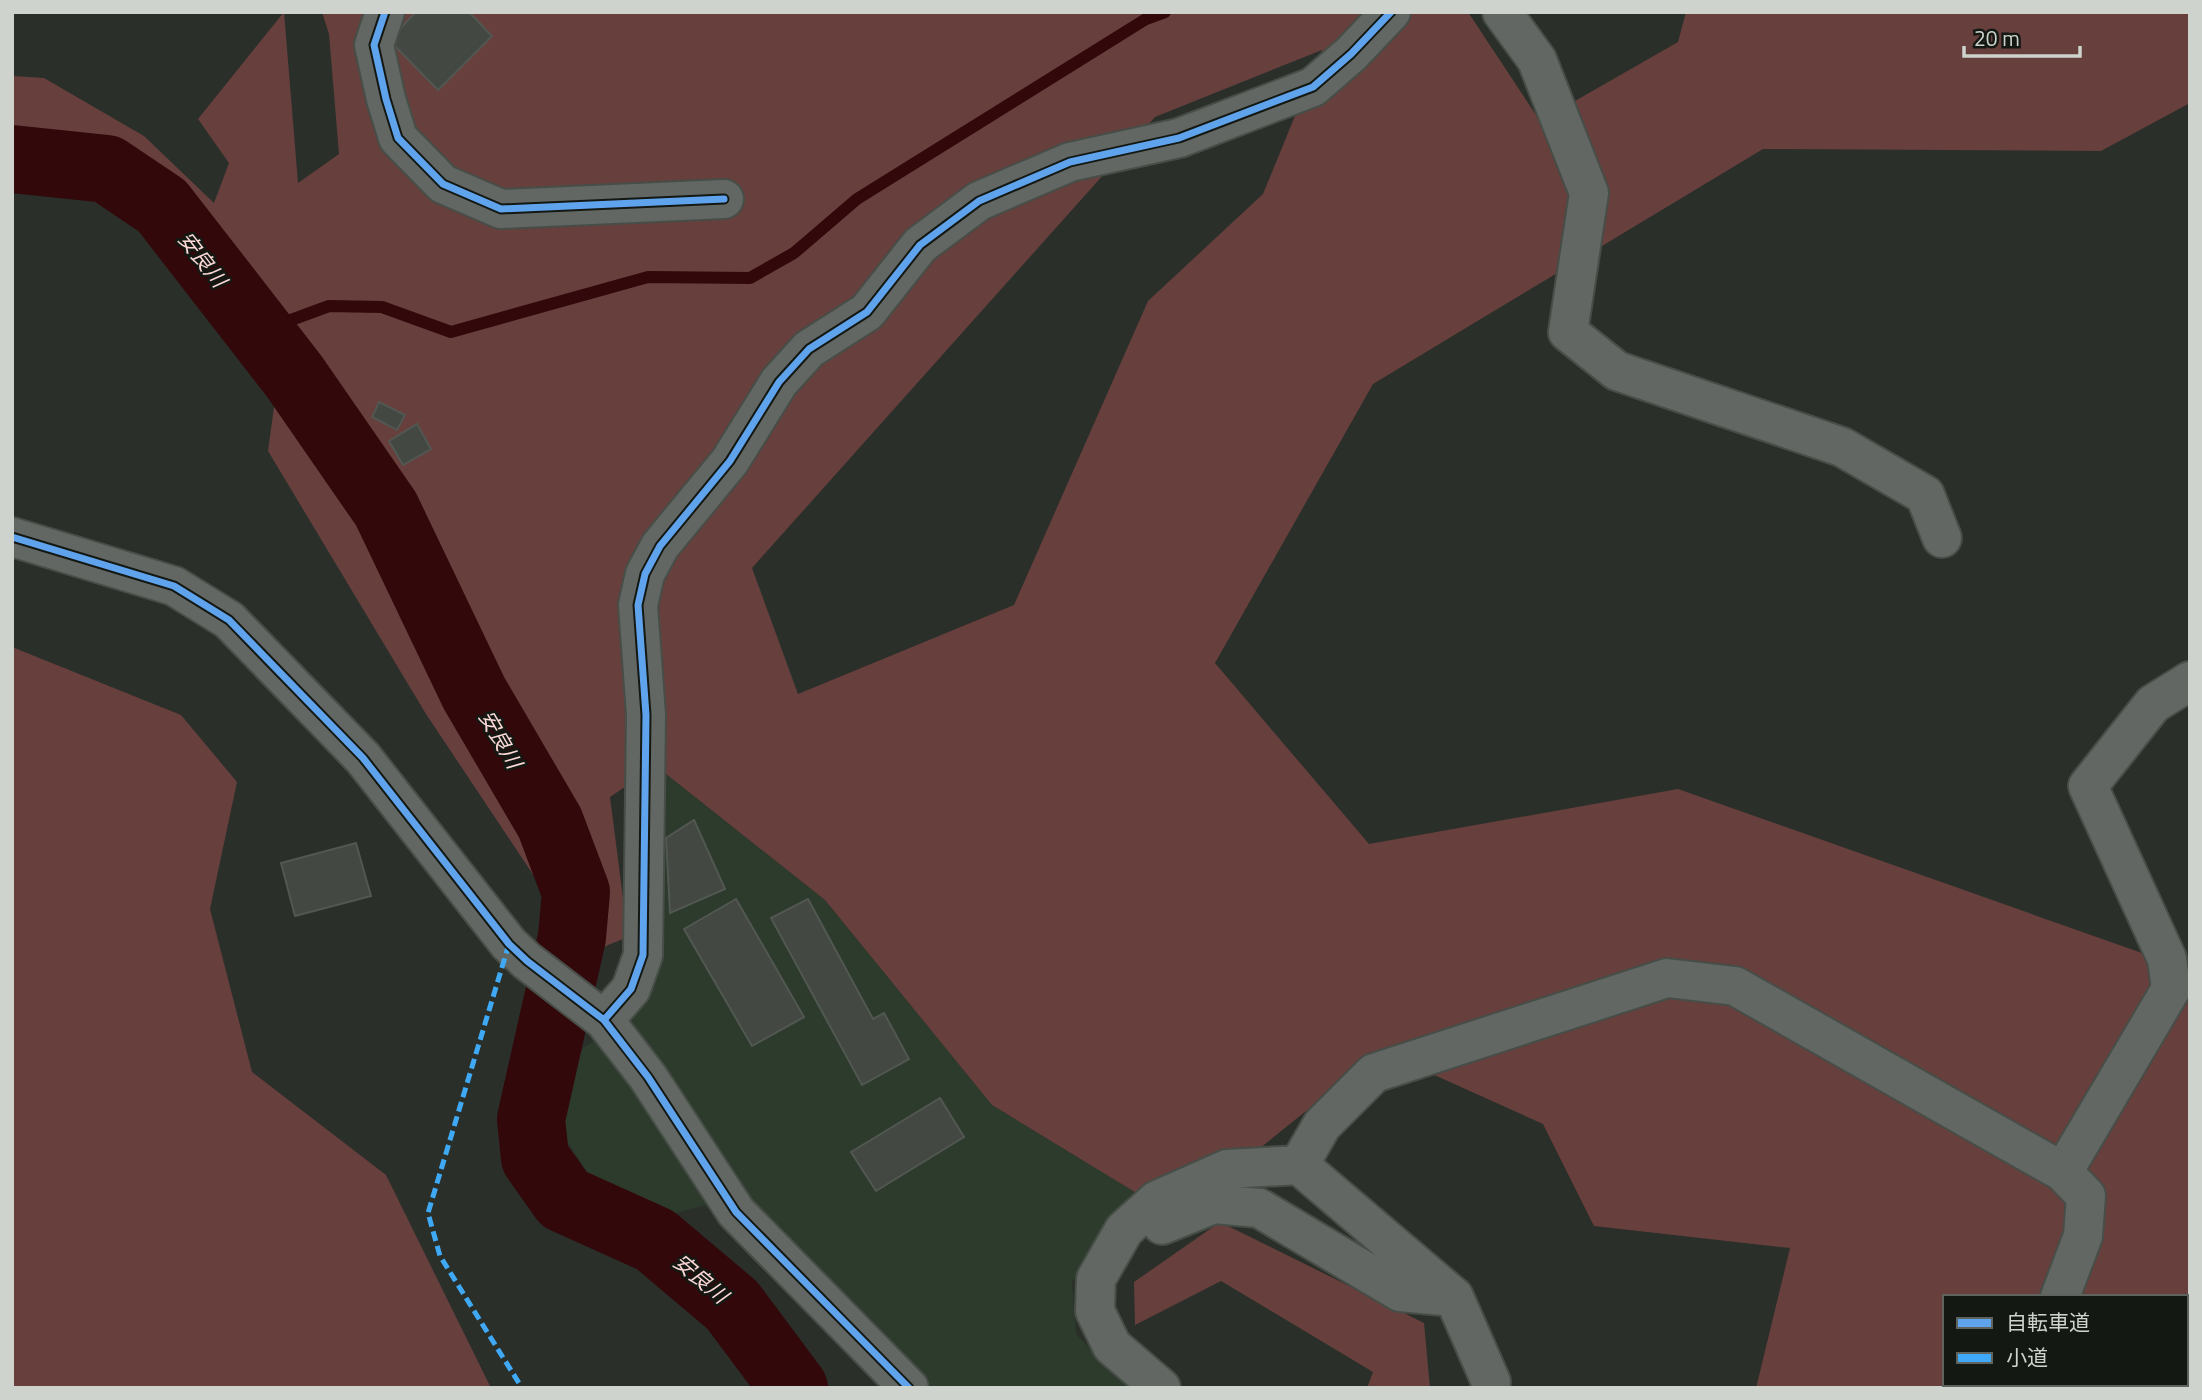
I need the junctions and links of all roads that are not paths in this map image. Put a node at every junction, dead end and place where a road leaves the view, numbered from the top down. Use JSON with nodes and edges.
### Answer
{"nodes":[{"id":1,"x":385,"y":12,"type":"edge"},
{"id":2,"x":1391,"y":12,"type":"edge"},
{"id":3,"x":1502,"y":12,"type":"edge"},
{"id":4,"x":724,"y":199,"type":"dead end"},
{"id":5,"x":12,"y":537,"type":"edge"},
{"id":6,"x":1942,"y":538,"type":"dead end"},
{"id":7,"x":2190,"y":681,"type":"edge"},
{"id":8,"x":595,"y":1012,"type":"junction"},
{"id":9,"x":1299,"y":1165,"type":"junction"},
{"id":10,"x":2063,"y":1172,"type":"junction"},
{"id":11,"x":1096,"y":1279,"type":"junction"},
{"id":12,"x":2061,"y":1295,"type":"edge"},
{"id":13,"x":1454,"y":1297,"type":"junction"},
{"id":14,"x":909,"y":1388,"type":"edge"},
{"id":15,"x":1161,"y":1388,"type":"edge"},
{"id":16,"x":1490,"y":1388,"type":"edge"}],
"edges":[{"from":1,"to":4,"type":"street"},
{"from":2,"to":8,"type":"street"},
{"from":3,"to":6,"type":"street"},
{"from":5,"to":8,"type":"street"},
{"from":7,"to":10,"type":"street"},
{"from":8,"to":14,"type":"street"},
{"from":9,"to":10,"type":"street"},
{"from":9,"to":11,"type":"street"},
{"from":9,"to":13,"type":"street"},
{"from":10,"to":12,"type":"street"},
{"from":11,"to":13,"type":"street"},
{"from":11,"to":15,"type":"street"},
{"from":13,"to":16,"type":"street"}]}
